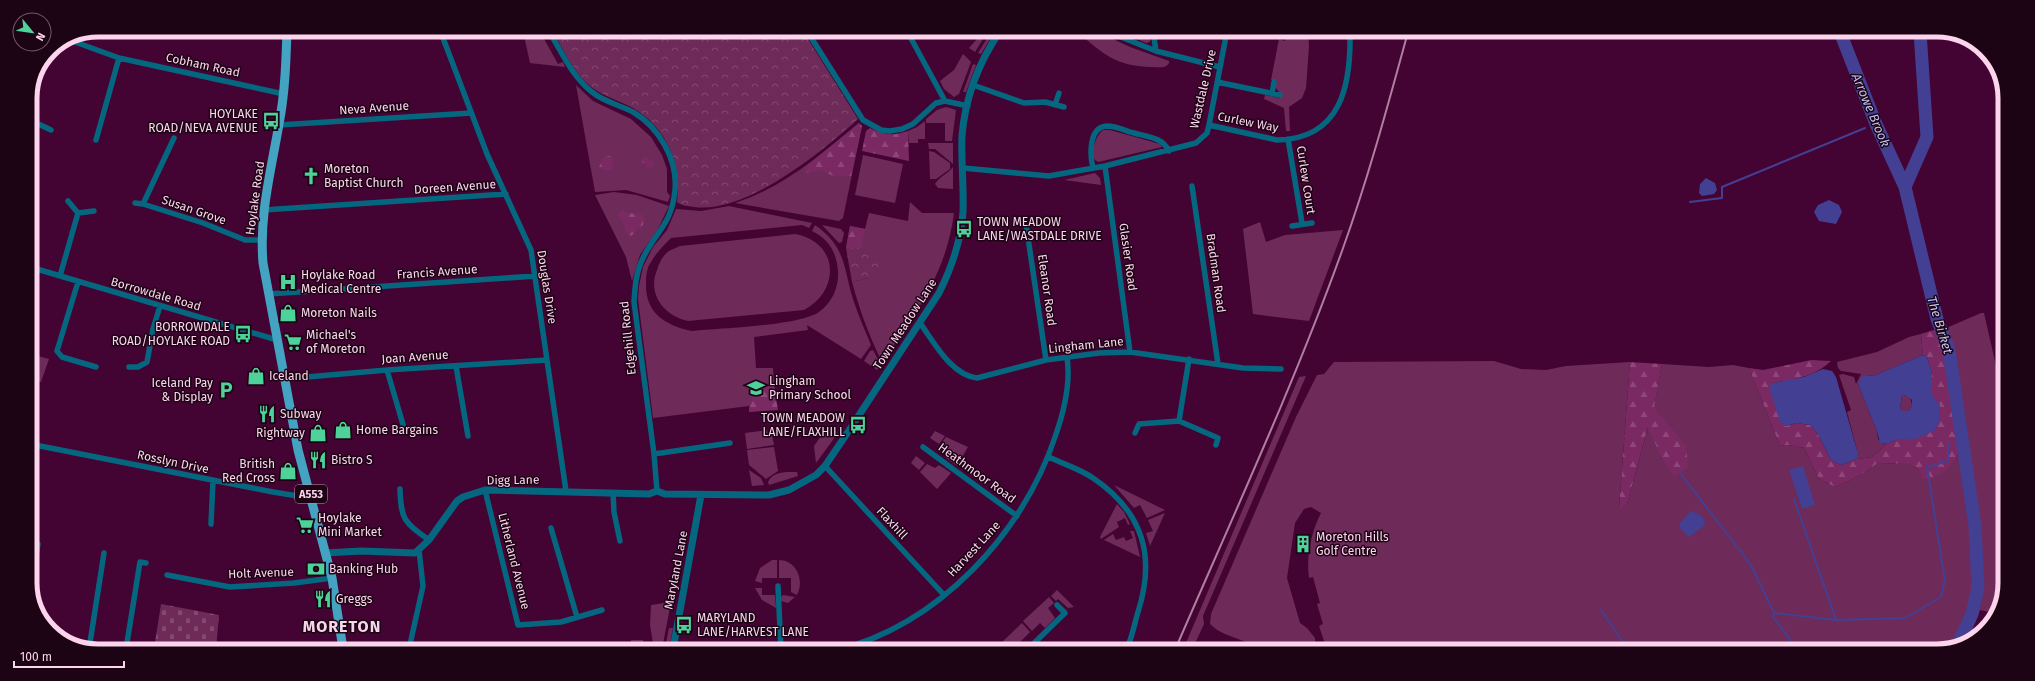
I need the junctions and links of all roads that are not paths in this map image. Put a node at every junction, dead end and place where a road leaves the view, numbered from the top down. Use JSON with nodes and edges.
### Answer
{"nodes":[{"id":1,"x":287,"y":37,"type":"edge"},
{"id":2,"x":443,"y":37,"type":"edge"},
{"id":3,"x":552,"y":37,"type":"edge"},
{"id":4,"x":812,"y":37,"type":"edge"},
{"id":5,"x":910,"y":37,"type":"edge"},
{"id":6,"x":996,"y":37,"type":"edge"},
{"id":7,"x":1121,"y":37,"type":"edge"},
{"id":8,"x":1154,"y":37,"type":"edge"},
{"id":9,"x":1226,"y":37,"type":"edge"},
{"id":10,"x":1350,"y":37,"type":"edge"},
{"id":11,"x":75,"y":42,"type":"edge"},
{"id":12,"x":1156,"y":51,"type":"junction"},
{"id":13,"x":119,"y":58,"type":"junction"},
{"id":14,"x":1220,"y":67,"type":"junction"},
{"id":15,"x":1217,"y":82,"type":"junction"},
{"id":16,"x":1274,"y":82,"type":"dead end"},
{"id":17,"x":973,"y":85,"type":"junction"},
{"id":18,"x":1059,"y":93,"type":"dead end"},
{"id":19,"x":284,"y":94,"type":"junction"},
{"id":20,"x":1272,"y":94,"type":"junction"},
{"id":21,"x":1280,"y":95,"type":"dead end"},
{"id":22,"x":945,"y":101,"type":"junction"},
{"id":23,"x":1055,"y":105,"type":"junction"},
{"id":24,"x":968,"y":106,"type":"junction"},
{"id":25,"x":1064,"y":107,"type":"dead end"},
{"id":26,"x":471,"y":113,"type":"junction"},
{"id":27,"x":37,"y":123,"type":"edge"},
{"id":28,"x":279,"y":125,"type":"junction"},
{"id":29,"x":1209,"y":126,"type":"junction"},
{"id":30,"x":51,"y":130,"type":"dead end"},
{"id":31,"x":174,"y":138,"type":"dead end"},
{"id":32,"x":96,"y":140,"type":"dead end"},
{"id":33,"x":1288,"y":140,"type":"junction"},
{"id":34,"x":1169,"y":151,"type":"junction"},
{"id":35,"x":1105,"y":166,"type":"junction"},
{"id":36,"x":963,"y":168,"type":"junction"},
{"id":37,"x":1092,"y":168,"type":"junction"},
{"id":38,"x":1192,"y":186,"type":"dead end"},
{"id":39,"x":506,"y":194,"type":"junction"},
{"id":40,"x":68,"y":201,"type":"dead end"},
{"id":41,"x":135,"y":203,"type":"dead end"},
{"id":42,"x":143,"y":204,"type":"junction"},
{"id":43,"x":263,"y":210,"type":"junction"},
{"id":44,"x":94,"y":211,"type":"dead end"},
{"id":45,"x":78,"y":213,"type":"junction"},
{"id":46,"x":1302,"y":223,"type":"junction"},
{"id":47,"x":1312,"y":223,"type":"dead end"},
{"id":48,"x":1026,"y":224,"type":"dead end"},
{"id":49,"x":1292,"y":226,"type":"dead end"},
{"id":50,"x":261,"y":240,"type":"junction"},
{"id":51,"x":37,"y":269,"type":"edge"},
{"id":52,"x":60,"y":276,"type":"junction"},
{"id":53,"x":536,"y":276,"type":"junction"},
{"id":54,"x":78,"y":282,"type":"junction"},
{"id":55,"x":268,"y":294,"type":"junction"},
{"id":56,"x":160,"y":306,"type":"junction"},
{"id":57,"x":920,"y":322,"type":"junction"},
{"id":58,"x":277,"y":340,"type":"junction"},
{"id":59,"x":1130,"y":352,"type":"junction"},
{"id":60,"x":1067,"y":357,"type":"junction"},
{"id":61,"x":1189,"y":359,"type":"junction"},
{"id":62,"x":547,"y":360,"type":"junction"},
{"id":63,"x":1046,"y":360,"type":"junction"},
{"id":64,"x":1218,"y":364,"type":"junction"},
{"id":65,"x":456,"y":366,"type":"junction"},
{"id":66,"x":96,"y":367,"type":"dead end"},
{"id":67,"x":129,"y":367,"type":"dead end"},
{"id":68,"x":1281,"y":369,"type":"dead end"},
{"id":69,"x":387,"y":370,"type":"junction"},
{"id":70,"x":284,"y":379,"type":"junction"},
{"id":71,"x":1179,"y":421,"type":"junction"},
{"id":72,"x":404,"y":428,"type":"dead end"},
{"id":73,"x":1135,"y":433,"type":"dead end"},
{"id":74,"x":468,"y":436,"type":"dead end"},
{"id":75,"x":730,"y":444,"type":"dead end"},
{"id":76,"x":1216,"y":444,"type":"dead end"},
{"id":77,"x":37,"y":445,"type":"edge"},
{"id":78,"x":923,"y":447,"type":"dead end"},
{"id":79,"x":654,"y":454,"type":"junction"},
{"id":80,"x":1049,"y":457,"type":"junction"},
{"id":81,"x":825,"y":466,"type":"junction"},
{"id":82,"x":213,"y":481,"type":"junction"},
{"id":83,"x":400,"y":489,"type":"dead end"},
{"id":84,"x":485,"y":490,"type":"junction"},
{"id":85,"x":566,"y":491,"type":"junction"},
{"id":86,"x":657,"y":491,"type":"junction"},
{"id":87,"x":613,"y":493,"type":"junction"},
{"id":88,"x":311,"y":495,"type":"junction"},
{"id":89,"x":701,"y":495,"type":"junction"},
{"id":90,"x":1017,"y":516,"type":"junction"},
{"id":91,"x":211,"y":524,"type":"dead end"},
{"id":92,"x":551,"y":528,"type":"dead end"},
{"id":93,"x":429,"y":540,"type":"junction"},
{"id":94,"x":620,"y":541,"type":"dead end"},
{"id":95,"x":38,"y":544,"type":"dead end"},
{"id":96,"x":37,"y":550,"type":"edge"},
{"id":97,"x":419,"y":550,"type":"junction"},
{"id":98,"x":326,"y":552,"type":"junction"},
{"id":99,"x":104,"y":553,"type":"dead end"},
{"id":100,"x":146,"y":563,"type":"dead end"},
{"id":101,"x":167,"y":575,"type":"dead end"},
{"id":102,"x":332,"y":578,"type":"junction"},
{"id":103,"x":778,"y":586,"type":"dead end"},
{"id":104,"x":944,"y":595,"type":"junction"},
{"id":105,"x":1057,"y":605,"type":"dead end"},
{"id":106,"x":602,"y":610,"type":"dead end"},
{"id":107,"x":577,"y":617,"type":"junction"},
{"id":108,"x":90,"y":643,"type":"edge"},
{"id":109,"x":127,"y":644,"type":"edge"},
{"id":110,"x":342,"y":644,"type":"edge"},
{"id":111,"x":410,"y":644,"type":"edge"},
{"id":112,"x":674,"y":644,"type":"edge"},
{"id":113,"x":781,"y":644,"type":"edge"},
{"id":114,"x":855,"y":644,"type":"edge"},
{"id":115,"x":1033,"y":644,"type":"edge"},
{"id":116,"x":1128,"y":644,"type":"edge"}],
"edges":[{"from":1,"to":19,"type":"main road","name":"Hoylake Road","number":"A553"},
{"from":2,"to":26,"type":"street","name":"Douglas Drive"},
{"from":3,"to":79,"type":"street","name":"Edgehill Road"},
{"from":4,"to":22,"type":"street"},
{"from":5,"to":22,"type":"street"},
{"from":6,"to":17,"type":"street","name":"Town Meadow Lane"},
{"from":7,"to":12,"type":"street"},
{"from":8,"to":12,"type":"street"},
{"from":9,"to":14,"type":"street","name":"Wastdale Drive"},
{"from":10,"to":33,"type":"street","name":"Curlew Way"},
{"from":11,"to":13,"type":"street","name":"Cobham Road"},
{"from":12,"to":14,"type":"street"},
{"from":13,"to":19,"type":"street","name":"Cobham Road"},
{"from":13,"to":32,"type":"street"},
{"from":14,"to":15,"type":"street","name":"Wastdale Drive"},
{"from":15,"to":20,"type":"street"},
{"from":15,"to":29,"type":"street","name":"Wastdale Drive"},
{"from":16,"to":20,"type":"street"},
{"from":17,"to":23,"type":"street"},
{"from":17,"to":24,"type":"street","name":"Town Meadow Lane"},
{"from":18,"to":23,"type":"street"},
{"from":19,"to":28,"type":"main road","name":"Hoylake Road","number":"A553"},
{"from":20,"to":21,"type":"street"},
{"from":22,"to":24,"type":"street"},
{"from":23,"to":25,"type":"street"},
{"from":24,"to":36,"type":"street","name":"Town Meadow Lane"},
{"from":26,"to":28,"type":"street","name":"Neva Avenue"},
{"from":26,"to":39,"type":"street","name":"Douglas Drive"},
{"from":27,"to":30,"type":"street"},
{"from":28,"to":43,"type":"main road","name":"Hoylake Road","number":"A553"},
{"from":29,"to":33,"type":"street","name":"Curlew Way"},
{"from":29,"to":34,"type":"street","name":"Wastdale Drive"},
{"from":31,"to":42,"type":"street","name":"Susan Grove"},
{"from":33,"to":46,"type":"street","name":"Curlew Court"},
{"from":34,"to":35,"type":"street","name":"Wastdale Drive"},
{"from":34,"to":37,"type":"street"},
{"from":35,"to":37,"type":"street","name":"Wastdale Drive"},
{"from":35,"to":59,"type":"street","name":"Glasier Road"},
{"from":36,"to":37,"type":"street","name":"Wastdale Drive"},
{"from":36,"to":57,"type":"street","name":"Town Meadow Lane"},
{"from":38,"to":64,"type":"street","name":"Bradman Road"},
{"from":39,"to":43,"type":"street","name":"Doreen Avenue"},
{"from":39,"to":53,"type":"street","name":"Douglas Drive"},
{"from":40,"to":45,"type":"street"},
{"from":41,"to":42,"type":"street","name":"Susan Grove"},
{"from":42,"to":50,"type":"street","name":"Susan Grove"},
{"from":43,"to":50,"type":"main road","name":"Hoylake Road","number":"A553"},
{"from":44,"to":45,"type":"street"},
{"from":45,"to":52,"type":"street"},
{"from":46,"to":47,"type":"street","name":"Curlew Court"},
{"from":46,"to":49,"type":"street","name":"Curlew Court"},
{"from":48,"to":63,"type":"street","name":"Eleanor Road"},
{"from":50,"to":55,"type":"main road","name":"Hoylake Road","number":"A553"},
{"from":51,"to":52,"type":"street","name":"Borrowdale Road"},
{"from":52,"to":54,"type":"street","name":"Borrowdale Road"},
{"from":53,"to":55,"type":"street","name":"Francis Avenue"},
{"from":53,"to":62,"type":"street","name":"Douglas Drive"},
{"from":54,"to":56,"type":"street","name":"Borrowdale Road"},
{"from":54,"to":66,"type":"street"},
{"from":55,"to":58,"type":"main road","name":"Hoylake Road","number":"A553"},
{"from":56,"to":58,"type":"street","name":"Borrowdale Road"},
{"from":56,"to":67,"type":"street"},
{"from":57,"to":63,"type":"street","name":"Lingham Lane"},
{"from":57,"to":81,"type":"street","name":"Town Meadow Lane"},
{"from":58,"to":70,"type":"main road","name":"Hoylake Road","number":"A553"},
{"from":59,"to":60,"type":"street","name":"Lingham Lane"},
{"from":59,"to":61,"type":"street","name":"Lingham Lane"},
{"from":60,"to":63,"type":"street","name":"Lingham Lane"},
{"from":60,"to":80,"type":"street","name":"Harvest Lane"},
{"from":61,"to":64,"type":"street","name":"Lingham Lane"},
{"from":61,"to":71,"type":"street"},
{"from":62,"to":65,"type":"street","name":"Joan Avenue"},
{"from":62,"to":85,"type":"street","name":"Douglas Drive"},
{"from":64,"to":68,"type":"street","name":"Lingham Lane"},
{"from":65,"to":69,"type":"street","name":"Joan Avenue"},
{"from":65,"to":74,"type":"street"},
{"from":69,"to":70,"type":"street","name":"Joan Avenue"},
{"from":69,"to":72,"type":"street"},
{"from":70,"to":88,"type":"main road","name":"Hoylake Road","number":"A553"},
{"from":71,"to":73,"type":"street"},
{"from":71,"to":76,"type":"street"},
{"from":75,"to":79,"type":"street"},
{"from":77,"to":82,"type":"street","name":"Rosslyn Drive"},
{"from":78,"to":90,"type":"street","name":"Heathmoor Road"},
{"from":79,"to":86,"type":"street","name":"Edgehill Road"},
{"from":80,"to":90,"type":"street","name":"Harvest Lane"},
{"from":80,"to":116,"type":"street"},
{"from":81,"to":89,"type":"street","name":"Town Meadow Lane"},
{"from":81,"to":104,"type":"street","name":"Flaxhill"},
{"from":82,"to":88,"type":"street","name":"Rosslyn Drive"},
{"from":82,"to":91,"type":"street"},
{"from":83,"to":93,"type":"street"},
{"from":84,"to":85,"type":"street","name":"Digg Lane"},
{"from":84,"to":93,"type":"street","name":"Digg Lane"},
{"from":84,"to":107,"type":"street","name":"Litherland Avenue"},
{"from":85,"to":87,"type":"street","name":"Digg Lane"},
{"from":86,"to":87,"type":"street","name":"Digg Lane"},
{"from":86,"to":89,"type":"street","name":"Digg Lane"},
{"from":87,"to":94,"type":"street"},
{"from":88,"to":98,"type":"main road","name":"Hoylake Road","number":"A553"},
{"from":89,"to":112,"type":"street","name":"Maryland Lane"},
{"from":90,"to":104,"type":"street","name":"Harvest Lane"},
{"from":92,"to":107,"type":"street"},
{"from":93,"to":97,"type":"street","name":"Digg Lane"},
{"from":95,"to":96,"type":"street"},
{"from":97,"to":98,"type":"street"},
{"from":97,"to":111,"type":"street"},
{"from":98,"to":102,"type":"main road","name":"Hoylake Road","number":"A553"},
{"from":99,"to":108,"type":"street"},
{"from":100,"to":109,"type":"street"},
{"from":101,"to":102,"type":"street","name":"Holt Avenue"},
{"from":102,"to":110,"type":"main road","name":"Hoylake Road","number":"A553"},
{"from":103,"to":113,"type":"street"},
{"from":104,"to":114,"type":"street","name":"Harvest Lane"},
{"from":105,"to":115,"type":"street"},
{"from":106,"to":107,"type":"street","name":"Litherland Avenue"}]}
